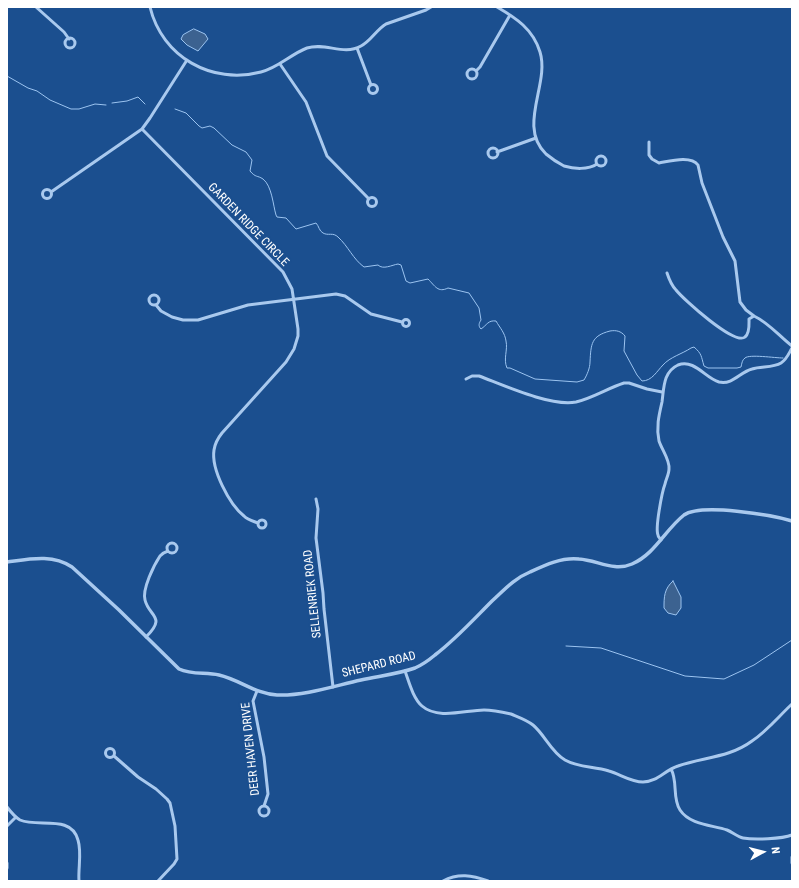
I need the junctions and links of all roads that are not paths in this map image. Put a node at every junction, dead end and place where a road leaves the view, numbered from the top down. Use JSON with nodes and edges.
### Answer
{"nodes":[{"id":1,"x":36,"y":7,"type":"edge"},
{"id":2,"x":150,"y":7,"type":"edge"},
{"id":3,"x":431,"y":7,"type":"edge"},
{"id":4,"x":497,"y":7,"type":"edge"},
{"id":5,"x":510,"y":14,"type":"junction"},
{"id":6,"x":69,"y":39,"type":"dead end"},
{"id":7,"x":357,"y":48,"type":"junction"},
{"id":8,"x":186,"y":60,"type":"junction"},
{"id":9,"x":280,"y":64,"type":"junction"},
{"id":10,"x":476,"y":71,"type":"dead end"},
{"id":11,"x":371,"y":85,"type":"dead end"},
{"id":12,"x":142,"y":129,"type":"junction"},
{"id":13,"x":536,"y":138,"type":"junction"},
{"id":14,"x":649,"y":142,"type":"dead end"},
{"id":15,"x":497,"y":152,"type":"dead end"},
{"id":16,"x":597,"y":164,"type":"dead end"},
{"id":17,"x":51,"y":192,"type":"dead end"},
{"id":18,"x":369,"y":199,"type":"dead end"},
{"id":19,"x":667,"y":273,"type":"dead end"},
{"id":20,"x":294,"y":299,"type":"junction"},
{"id":21,"x":156,"y":305,"type":"dead end"},
{"id":22,"x":754,"y":316,"type":"junction"},
{"id":23,"x":402,"y":322,"type":"dead end"},
{"id":24,"x":792,"y":347,"type":"edge"},
{"id":25,"x":466,"y":379,"type":"dead end"},
{"id":26,"x":662,"y":392,"type":"junction"},
{"id":27,"x":316,"y":499,"type":"dead end"},
{"id":28,"x":792,"y":521,"type":"edge"},
{"id":29,"x":258,"y":523,"type":"dead end"},
{"id":30,"x":661,"y":540,"type":"junction"},
{"id":31,"x":168,"y":551,"type":"dead end"},
{"id":32,"x":7,"y":562,"type":"edge"},
{"id":33,"x":146,"y":637,"type":"junction"},
{"id":34,"x":405,"y":671,"type":"junction"},
{"id":35,"x":333,"y":687,"type":"junction"},
{"id":36,"x":257,"y":691,"type":"junction"},
{"id":37,"x":792,"y":704,"type":"edge"},
{"id":38,"x":114,"y":756,"type":"dead end"},
{"id":39,"x":671,"y":769,"type":"junction"},
{"id":40,"x":7,"y":806,"type":"edge"},
{"id":41,"x":264,"y":806,"type":"dead end"},
{"id":42,"x":16,"y":817,"type":"junction"},
{"id":43,"x":7,"y":826,"type":"edge"},
{"id":44,"x":792,"y":836,"type":"edge"},
{"id":45,"x":792,"y":858,"type":"edge"},
{"id":46,"x":7,"y":863,"type":"edge"},
{"id":47,"x":792,"y":863,"type":"edge"},
{"id":48,"x":7,"y":868,"type":"edge"},
{"id":49,"x":79,"y":881,"type":"edge"},
{"id":50,"x":158,"y":881,"type":"edge"},
{"id":51,"x":443,"y":881,"type":"edge"},
{"id":52,"x":488,"y":881,"type":"edge"}],
"edges":[{"from":1,"to":6,"type":"street"},
{"from":2,"to":8,"type":"street"},
{"from":3,"to":7,"type":"street"},
{"from":4,"to":5,"type":"street"},
{"from":5,"to":10,"type":"street"},
{"from":5,"to":13,"type":"street"},
{"from":7,"to":9,"type":"street"},
{"from":7,"to":11,"type":"street"},
{"from":8,"to":9,"type":"street"},
{"from":8,"to":12,"type":"street"},
{"from":9,"to":18,"type":"street"},
{"from":12,"to":17,"type":"street"},
{"from":12,"to":20,"type":"street","name":"GARDEN RIDGE CIRCLE"},
{"from":13,"to":15,"type":"street"},
{"from":13,"to":16,"type":"street"},
{"from":14,"to":22,"type":"street"},
{"from":19,"to":22,"type":"street"},
{"from":20,"to":21,"type":"street"},
{"from":20,"to":23,"type":"street"},
{"from":20,"to":29,"type":"street","name":"GARDEN RIDGE CIRCLE"},
{"from":22,"to":24,"type":"street"},
{"from":24,"to":26,"type":"street"},
{"from":25,"to":26,"type":"street"},
{"from":26,"to":30,"type":"street"},
{"from":27,"to":35,"type":"street","name":"SELLENRIEK ROAD"},
{"from":28,"to":30,"type":"street","name":"SHEPARD ROAD"},
{"from":30,"to":34,"type":"street","name":"SHEPARD ROAD"},
{"from":31,"to":33,"type":"street"},
{"from":32,"to":33,"type":"street","name":"SHEPARD ROAD"},
{"from":33,"to":36,"type":"street","name":"SHEPARD ROAD"},
{"from":34,"to":35,"type":"street","name":"SHEPARD ROAD"},
{"from":34,"to":39,"type":"street"},
{"from":35,"to":36,"type":"street","name":"SHEPARD ROAD"},
{"from":36,"to":41,"type":"street","name":"DEER HAVEN DRIVE"},
{"from":37,"to":39,"type":"street"},
{"from":38,"to":50,"type":"street"},
{"from":39,"to":44,"type":"street"},
{"from":40,"to":42,"type":"street"},
{"from":42,"to":43,"type":"street"},
{"from":42,"to":49,"type":"street"},
{"from":45,"to":47,"type":"street"},
{"from":46,"to":48,"type":"street"},
{"from":51,"to":52,"type":"street"}]}
